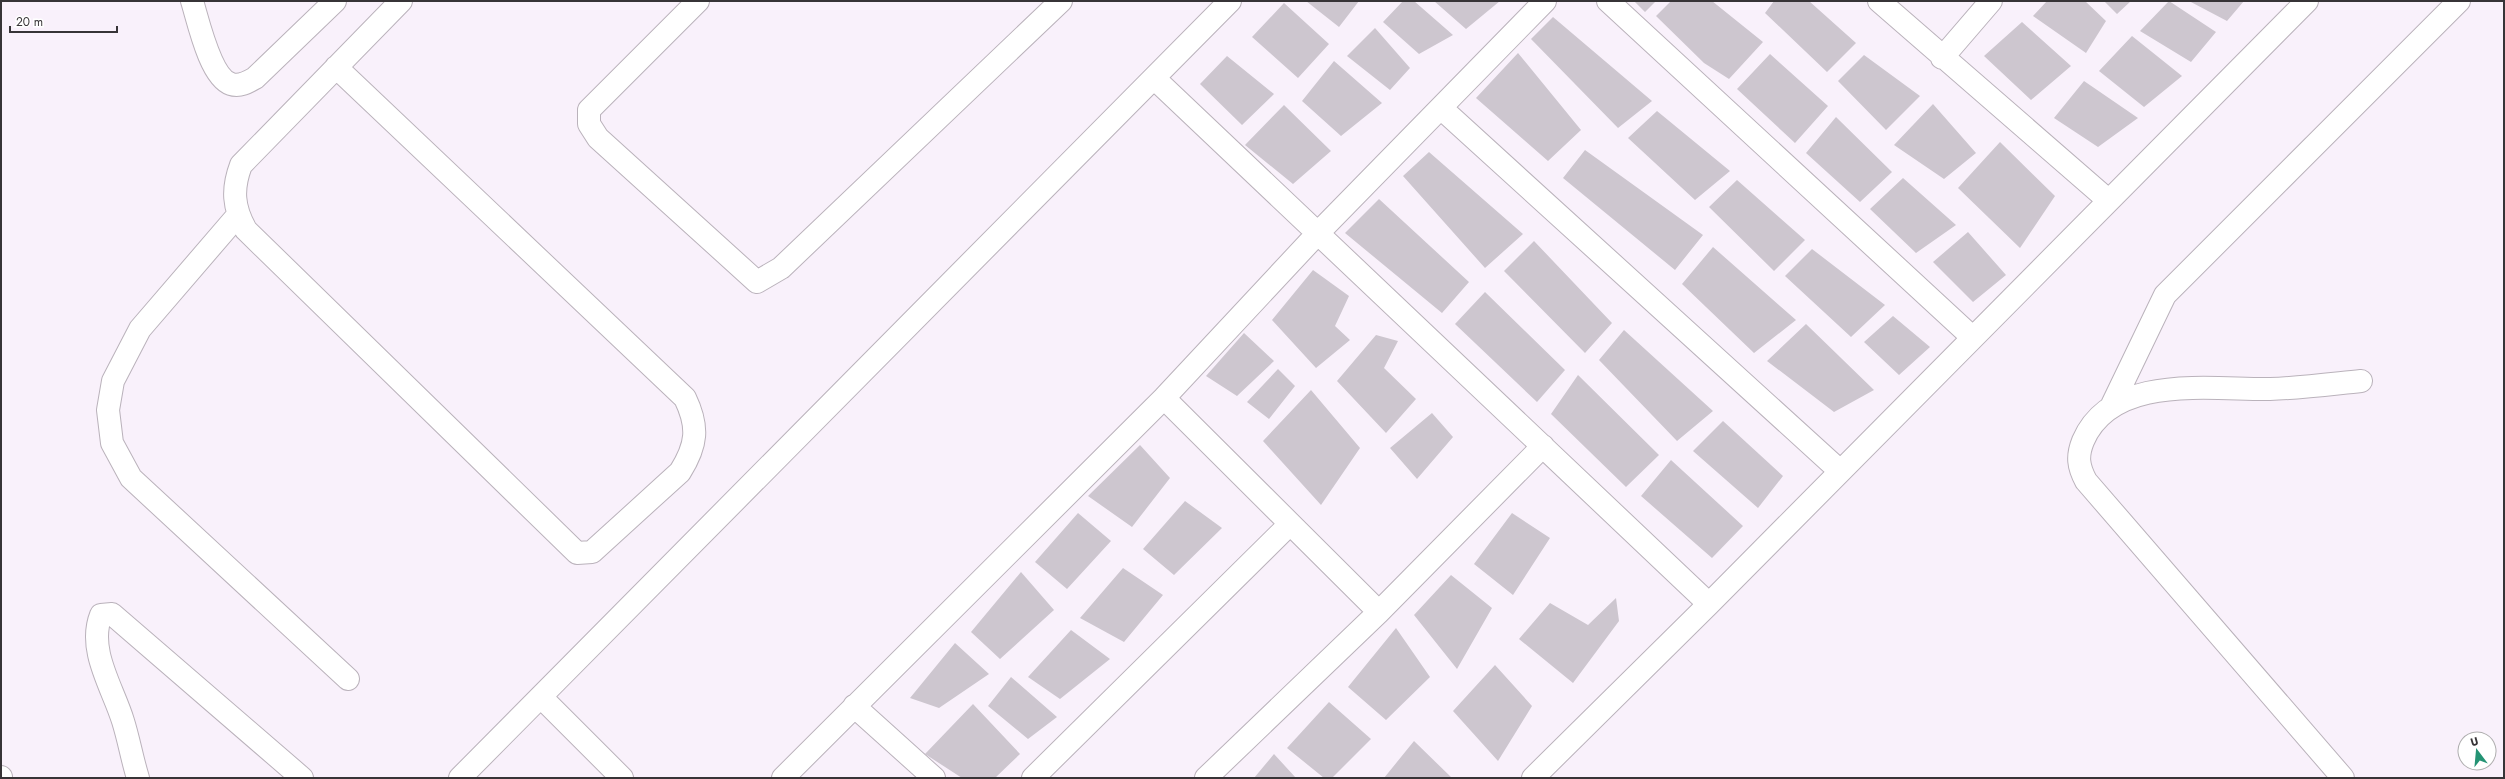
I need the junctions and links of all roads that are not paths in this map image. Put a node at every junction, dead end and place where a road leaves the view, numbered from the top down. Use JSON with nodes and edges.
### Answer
{"nodes":[{"id":1,"x":192,"y":1,"type":"edge"},
{"id":2,"x":335,"y":1,"type":"edge"},
{"id":3,"x":401,"y":1,"type":"edge"},
{"id":4,"x":698,"y":1,"type":"edge"},
{"id":5,"x":1061,"y":1,"type":"edge"},
{"id":6,"x":1230,"y":1,"type":"edge"},
{"id":7,"x":1545,"y":1,"type":"edge"},
{"id":8,"x":1608,"y":1,"type":"edge"},
{"id":9,"x":1879,"y":1,"type":"edge"},
{"id":10,"x":1990,"y":1,"type":"edge"},
{"id":11,"x":2306,"y":1,"type":"edge"},
{"id":12,"x":2459,"y":1,"type":"edge"},
{"id":13,"x":1942,"y":58,"type":"junction"},
{"id":14,"x":336,"y":67,"type":"junction"},
{"id":15,"x":1155,"y":79,"type":"junction"},
{"id":16,"x":1441,"y":108,"type":"junction"},
{"id":17,"x":2108,"y":200,"type":"junction"},
{"id":18,"x":238,"y":215,"type":"junction"},
{"id":19,"x":1318,"y":233,"type":"junction"},
{"id":20,"x":1972,"y":337,"type":"junction"},
{"id":21,"x":2361,"y":381,"type":"dead end"},
{"id":22,"x":1164,"y":398,"type":"junction"},
{"id":23,"x":2112,"y":405,"type":"junction"},
{"id":24,"x":1543,"y":446,"type":"junction"},
{"id":25,"x":1840,"y":471,"type":"junction"},
{"id":26,"x":1290,"y":524,"type":"junction"},
{"id":27,"x":1709,"y":604,"type":"junction"},
{"id":28,"x":1380,"y":612,"type":"junction"},
{"id":29,"x":348,"y":679,"type":"dead end"},
{"id":30,"x":541,"y":697,"type":"junction"},
{"id":31,"x":854,"y":706,"type":"junction"},
{"id":32,"x":138,"y":778,"type":"edge"},
{"id":33,"x":302,"y":778,"type":"edge"},
{"id":34,"x":460,"y":778,"type":"edge"},
{"id":35,"x":622,"y":778,"type":"edge"},
{"id":36,"x":783,"y":778,"type":"edge"},
{"id":37,"x":934,"y":778,"type":"edge"},
{"id":38,"x":1033,"y":778,"type":"edge"},
{"id":39,"x":1206,"y":778,"type":"edge"},
{"id":40,"x":1533,"y":778,"type":"edge"},
{"id":41,"x":2342,"y":778,"type":"edge"}],
"edges":[{"from":1,"to":2,"type":"street"},
{"from":3,"to":14,"type":"street"},
{"from":4,"to":5,"type":"street"},
{"from":6,"to":15,"type":"street"},
{"from":7,"to":16,"type":"street"},
{"from":8,"to":20,"type":"street"},
{"from":9,"to":13,"type":"street"},
{"from":10,"to":13,"type":"street"},
{"from":11,"to":17,"type":"street"},
{"from":12,"to":23,"type":"street"},
{"from":13,"to":17,"type":"street"},
{"from":14,"to":18,"type":"street"},
{"from":14,"to":18,"type":"street"},
{"from":15,"to":19,"type":"street"},
{"from":15,"to":30,"type":"street"},
{"from":16,"to":19,"type":"street"},
{"from":16,"to":25,"type":"street"},
{"from":17,"to":20,"type":"street"},
{"from":18,"to":29,"type":"street"},
{"from":19,"to":22,"type":"street"},
{"from":19,"to":24,"type":"street"},
{"from":20,"to":25,"type":"street"},
{"from":21,"to":23,"type":"street"},
{"from":22,"to":26,"type":"street"},
{"from":22,"to":31,"type":"street"},
{"from":23,"to":41,"type":"street"},
{"from":24,"to":27,"type":"street"},
{"from":24,"to":28,"type":"street"},
{"from":25,"to":27,"type":"street"},
{"from":26,"to":28,"type":"street"},
{"from":26,"to":38,"type":"street"},
{"from":27,"to":40,"type":"street"},
{"from":28,"to":39,"type":"street"},
{"from":30,"to":34,"type":"street"},
{"from":30,"to":35,"type":"street"},
{"from":31,"to":36,"type":"street"},
{"from":31,"to":37,"type":"street"},
{"from":32,"to":33,"type":"street"}]}
